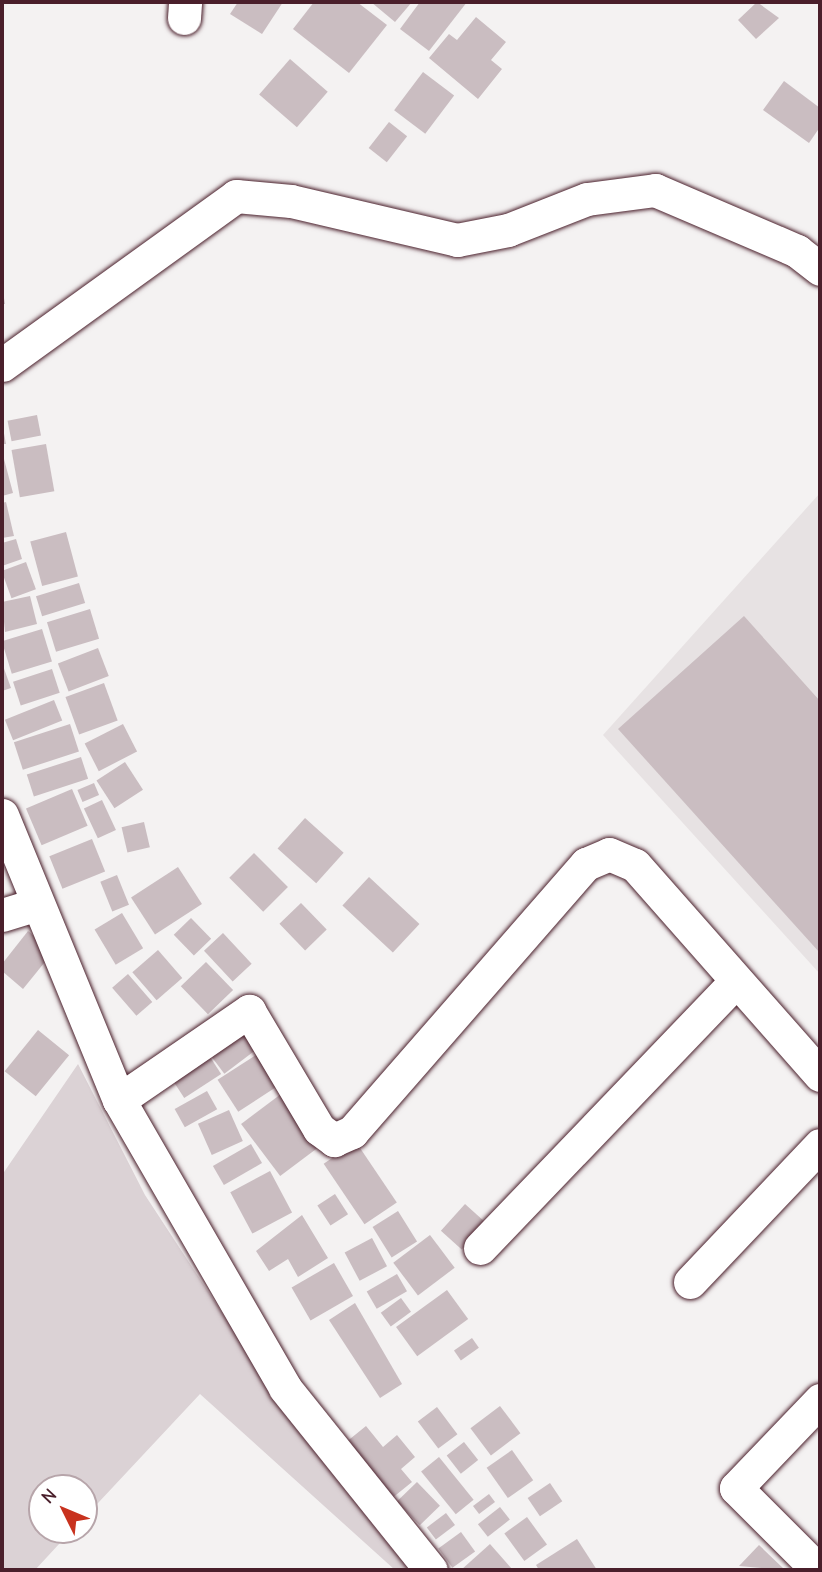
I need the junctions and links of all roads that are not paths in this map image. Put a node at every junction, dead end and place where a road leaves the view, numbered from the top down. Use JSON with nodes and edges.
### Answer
{"nodes":[{"id":1,"x":820,"y":269,"type":"edge"},
{"id":2,"x":2,"y":365,"type":"edge"},
{"id":3,"x":2,"y":816,"type":"edge"},
{"id":4,"x":35,"y":905,"type":"junction"},
{"id":5,"x":2,"y":915,"type":"edge"},
{"id":6,"x":735,"y":982,"type":"junction"},
{"id":7,"x":820,"y":1074,"type":"edge"},
{"id":8,"x":119,"y":1100,"type":"junction"},
{"id":9,"x":820,"y":1145,"type":"edge"},
{"id":10,"x":480,"y":1248,"type":"dead end"},
{"id":11,"x":690,"y":1282,"type":"dead end"},
{"id":12,"x":820,"y":1400,"type":"edge"},
{"id":13,"x":431,"y":1570,"type":"edge"},
{"id":14,"x":818,"y":1570,"type":"edge"}],
"edges":[{"from":1,"to":2,"type":"street"},
{"from":3,"to":4,"type":"street"},
{"from":4,"to":5,"type":"street"},
{"from":4,"to":8,"type":"street"},
{"from":6,"to":7,"type":"street"},
{"from":6,"to":8,"type":"street"},
{"from":6,"to":10,"type":"street"},
{"from":8,"to":13,"type":"street"},
{"from":9,"to":11,"type":"street"},
{"from":12,"to":14,"type":"street"}]}
